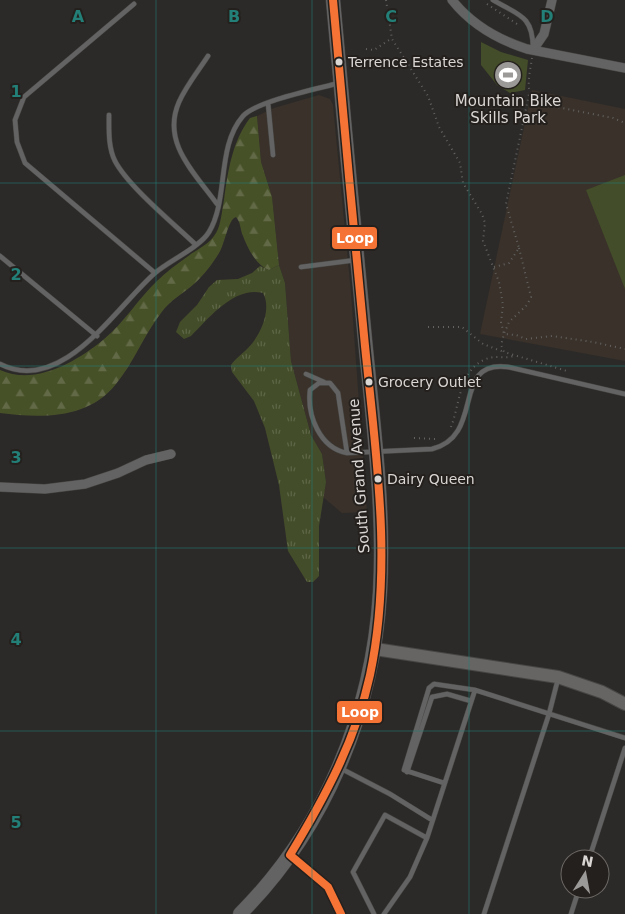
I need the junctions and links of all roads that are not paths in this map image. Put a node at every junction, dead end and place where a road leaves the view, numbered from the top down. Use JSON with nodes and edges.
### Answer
{"nodes":[{"id":1,"x":333,"y":0,"type":"edge"},
{"id":2,"x":452,"y":0,"type":"edge"},
{"id":3,"x":491,"y":0,"type":"edge"},
{"id":4,"x":552,"y":0,"type":"edge"},
{"id":5,"x":134,"y":4,"type":"dead end"},
{"id":6,"x":533,"y":50,"type":"junction"},
{"id":7,"x":208,"y":56,"type":"dead end"},
{"id":8,"x":625,"y":68,"type":"edge"},
{"id":9,"x":340,"y":83,"type":"junction"},
{"id":10,"x":268,"y":103,"type":"junction"},
{"id":11,"x":109,"y":115,"type":"dead end"},
{"id":12,"x":273,"y":155,"type":"dead end"},
{"id":13,"x":217,"y":204,"type":"junction"},
{"id":14,"x":195,"y":244,"type":"junction"},
{"id":15,"x":0,"y":256,"type":"edge"},
{"id":16,"x":357,"y":260,"type":"junction"},
{"id":17,"x":301,"y":267,"type":"dead end"},
{"id":18,"x":155,"y":274,"type":"junction"},
{"id":19,"x":97,"y":336,"type":"junction"},
{"id":20,"x":0,"y":364,"type":"edge"},
{"id":21,"x":306,"y":374,"type":"dead end"},
{"id":22,"x":324,"y":382,"type":"junction"},
{"id":23,"x":625,"y":394,"type":"edge"},
{"id":24,"x":375,"y":450,"type":"junction"},
{"id":25,"x":347,"y":453,"type":"junction"},
{"id":26,"x":171,"y":454,"type":"dead end"},
{"id":27,"x":0,"y":486,"type":"edge"},
{"id":28,"x":375,"y":649,"type":"junction"},
{"id":29,"x":558,"y":677,"type":"junction"},
{"id":30,"x":475,"y":690,"type":"junction"},
{"id":31,"x":471,"y":701,"type":"junction"},
{"id":32,"x":625,"y":704,"type":"edge"},
{"id":33,"x":549,"y":714,"type":"junction"},
{"id":34,"x":625,"y":738,"type":"edge"},
{"id":35,"x":625,"y":748,"type":"edge"},
{"id":36,"x":339,"y":768,"type":"junction"},
{"id":37,"x":408,"y":772,"type":"junction"},
{"id":38,"x":444,"y":783,"type":"junction"},
{"id":39,"x":432,"y":820,"type":"junction"},
{"id":40,"x":427,"y":838,"type":"junction"},
{"id":41,"x":592,"y":849,"type":"edge"},
{"id":42,"x":290,"y":855,"type":"junction"},
{"id":43,"x":576,"y":899,"type":"edge"},
{"id":44,"x":240,"y":914,"type":"edge"},
{"id":45,"x":341,"y":914,"type":"edge"},
{"id":46,"x":374,"y":914,"type":"edge"},
{"id":47,"x":384,"y":914,"type":"edge"},
{"id":48,"x":484,"y":914,"type":"edge"},
{"id":49,"x":571,"y":914,"type":"edge"}],
"edges":[{"from":1,"to":9,"type":"main road","name":"South Grand Avenue"},
{"from":2,"to":6,"type":"street"},
{"from":3,"to":6,"type":"lane"},
{"from":4,"to":6,"type":"street"},
{"from":5,"to":18,"type":"lane"},
{"from":6,"to":8,"type":"street"},
{"from":7,"to":13,"type":"lane"},
{"from":9,"to":10,"type":"lane"},
{"from":9,"to":16,"type":"main road","name":"South Grand Avenue"},
{"from":10,"to":12,"type":"lane"},
{"from":10,"to":13,"type":"lane"},
{"from":11,"to":14,"type":"lane"},
{"from":13,"to":14,"type":"lane"},
{"from":14,"to":18,"type":"lane"},
{"from":15,"to":19,"type":"lane"},
{"from":16,"to":17,"type":"lane"},
{"from":16,"to":24,"type":"main road","name":"South Grand Avenue"},
{"from":18,"to":19,"type":"lane"},
{"from":19,"to":20,"type":"lane"},
{"from":21,"to":22,"type":"lane"},
{"from":22,"to":25,"type":"lane"},
{"from":22,"to":25,"type":"lane"},
{"from":23,"to":24,"type":"lane"},
{"from":24,"to":25,"type":"lane"},
{"from":24,"to":28,"type":"main road","name":"South Grand Avenue"},
{"from":26,"to":27,"type":"street"},
{"from":28,"to":29,"type":"street"},
{"from":28,"to":36,"type":"main road","name":"South Grand Avenue"},
{"from":29,"to":32,"type":"street"},
{"from":29,"to":33,"type":"lane"},
{"from":30,"to":31,"type":"lane"},
{"from":30,"to":33,"type":"lane"},
{"from":30,"to":37,"type":"lane"},
{"from":31,"to":37,"type":"lane"},
{"from":31,"to":38,"type":"lane"},
{"from":33,"to":34,"type":"lane"},
{"from":33,"to":48,"type":"lane"},
{"from":35,"to":41,"type":"lane"},
{"from":36,"to":39,"type":"lane"},
{"from":36,"to":42,"type":"main road","name":"South Grand Avenue"},
{"from":37,"to":38,"type":"lane"},
{"from":38,"to":39,"type":"lane"},
{"from":39,"to":40,"type":"lane"},
{"from":40,"to":46,"type":"lane"},
{"from":40,"to":47,"type":"lane"},
{"from":42,"to":44,"type":"main road","name":"South Grand Avenue"},
{"from":42,"to":45,"type":"street"},
{"from":43,"to":49,"type":"lane"}]}
